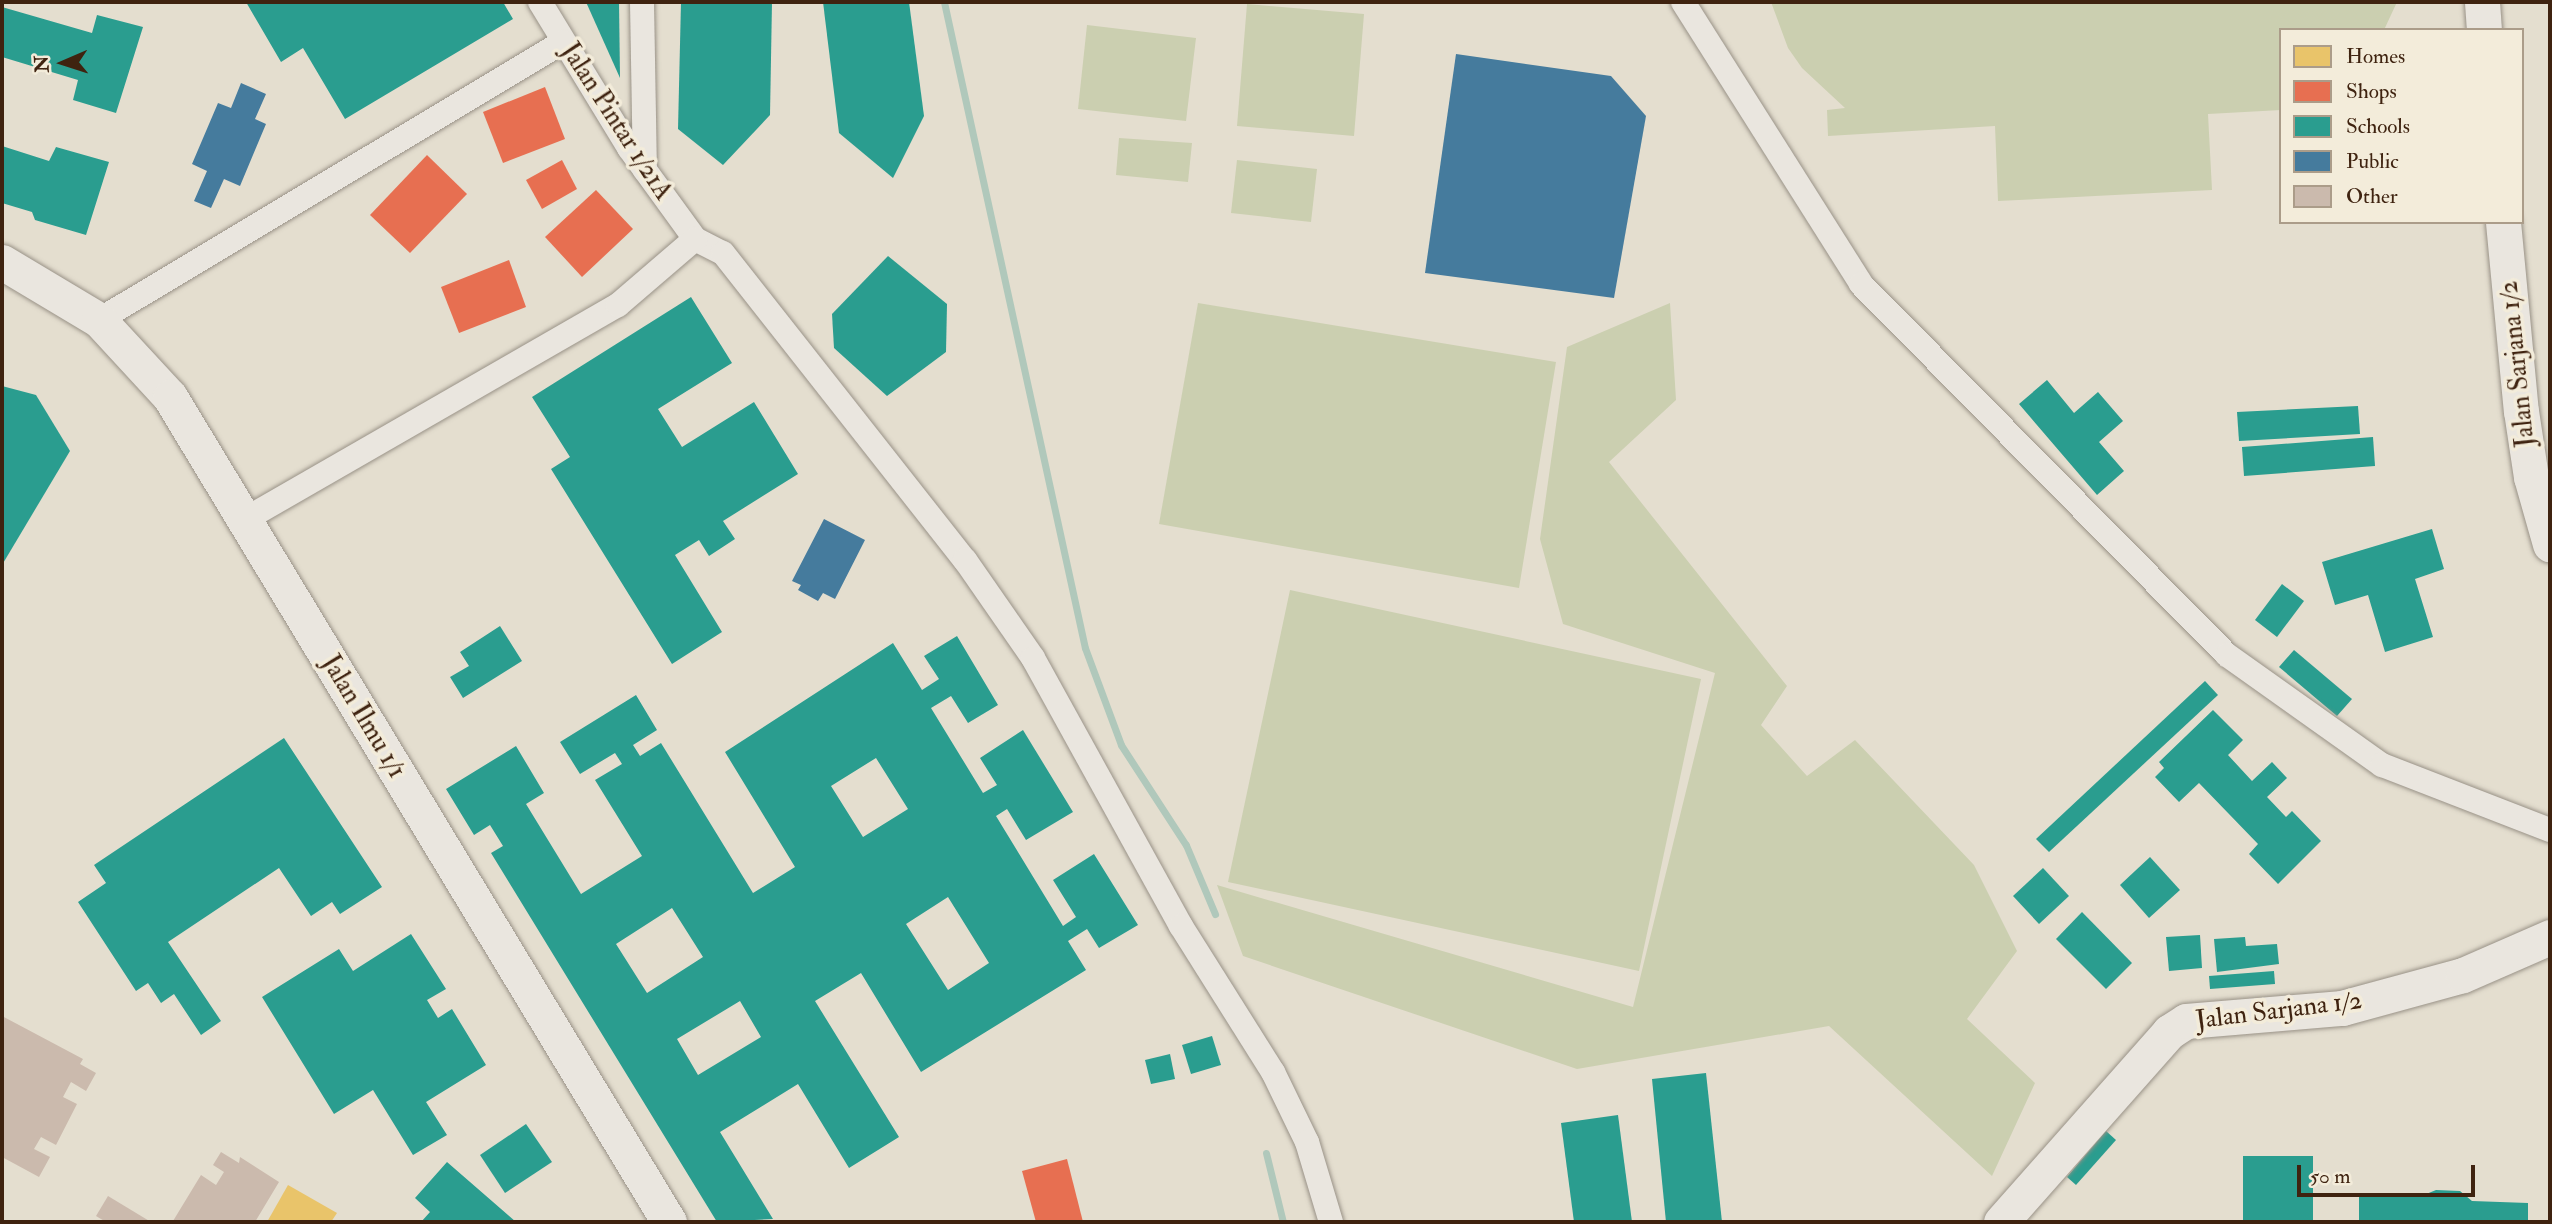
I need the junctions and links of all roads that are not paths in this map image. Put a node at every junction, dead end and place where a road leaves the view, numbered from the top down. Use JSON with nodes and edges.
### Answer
{"nodes":[{"id":1,"x":540,"y":2,"type":"edge"},
{"id":2,"x":642,"y":2,"type":"edge"},
{"id":3,"x":1683,"y":2,"type":"edge"},
{"id":4,"x":2482,"y":2,"type":"edge"},
{"id":5,"x":2484,"y":28,"type":"edge"},
{"id":6,"x":563,"y":42,"type":"junction"},
{"id":7,"x":645,"y":170,"type":"junction"},
{"id":8,"x":2503,"y":224,"type":"edge"},
{"id":9,"x":695,"y":239,"type":"junction"},
{"id":10,"x":2,"y":262,"type":"edge"},
{"id":11,"x":99,"y":320,"type":"junction"},
{"id":12,"x":244,"y":520,"type":"junction"},
{"id":13,"x":2550,"y":544,"type":"edge"},
{"id":14,"x":2550,"y":830,"type":"edge"},
{"id":15,"x":2550,"y":937,"type":"edge"},
{"id":16,"x":669,"y":1222,"type":"edge"},
{"id":17,"x":1331,"y":1222,"type":"edge"},
{"id":18,"x":2001,"y":1222,"type":"edge"}],
"edges":[{"from":1,"to":6,"type":"street","name":"Jalan Pintar 1/21A"},
{"from":2,"to":7,"type":"street"},
{"from":3,"to":14,"type":"street"},
{"from":4,"to":5,"type":"street"},
{"from":6,"to":7,"type":"street","name":"Jalan Pintar 1/21A"},
{"from":6,"to":11,"type":"street"},
{"from":7,"to":9,"type":"street","name":"Jalan Pintar 1/21A"},
{"from":8,"to":13,"type":"street","name":"Jalan Sarjana 1/2"},
{"from":9,"to":12,"type":"street"},
{"from":9,"to":17,"type":"street"},
{"from":10,"to":11,"type":"street","name":"Jalan Ilmu 1/1"},
{"from":11,"to":12,"type":"street","name":"Jalan Ilmu 1/1"},
{"from":12,"to":16,"type":"street","name":"Jalan Ilmu 1/1"},
{"from":15,"to":18,"type":"street","name":"Jalan Sarjana 1/2"}]}
